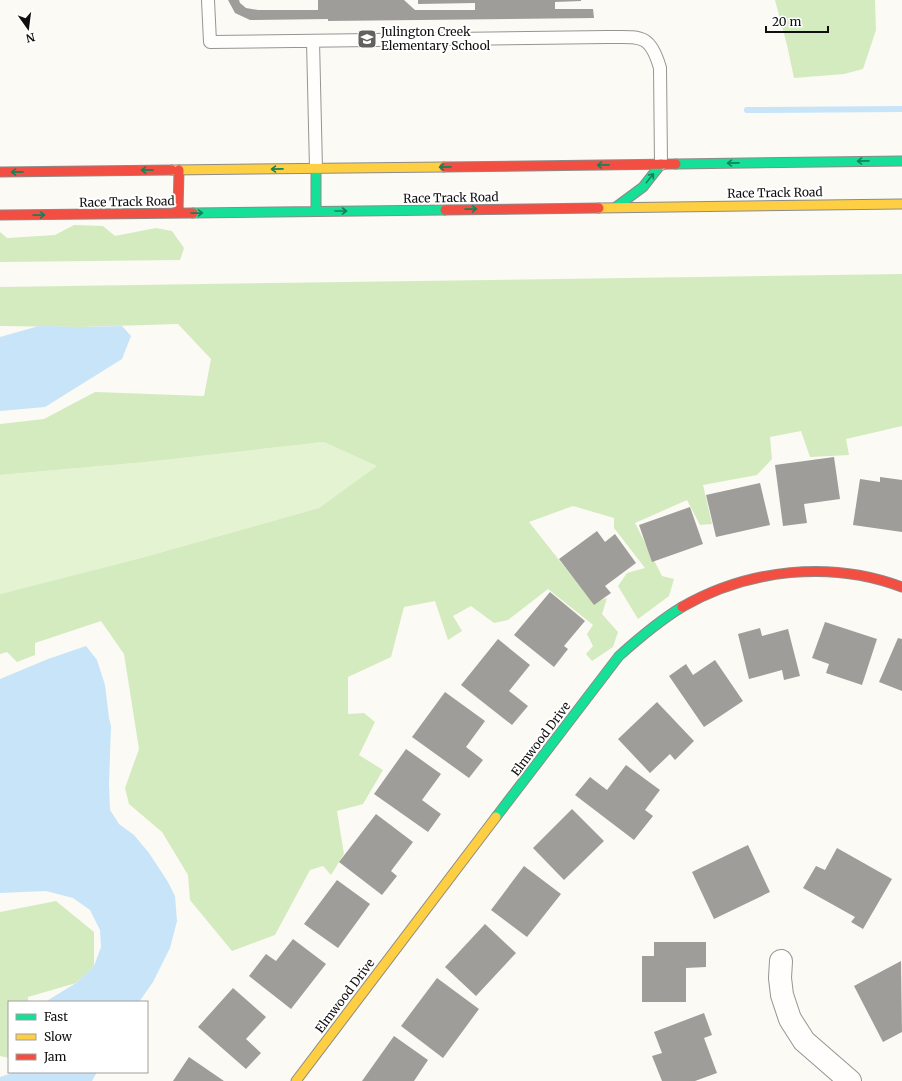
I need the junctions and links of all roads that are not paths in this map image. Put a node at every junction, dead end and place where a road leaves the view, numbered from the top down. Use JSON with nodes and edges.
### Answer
{"nodes":[{"id":1,"x":208,"y":0,"type":"edge"},
{"id":2,"x":313,"y":41,"type":"junction"},
{"id":3,"x":902,"y":161,"type":"edge"},
{"id":4,"x":661,"y":164,"type":"junction"},
{"id":5,"x":316,"y":169,"type":"junction"},
{"id":6,"x":179,"y":170,"type":"junction"},
{"id":7,"x":0,"y":172,"type":"edge"},
{"id":8,"x":902,"y":204,"type":"edge"},
{"id":9,"x":616,"y":207,"type":"junction"},
{"id":10,"x":316,"y":211,"type":"junction"},
{"id":11,"x":178,"y":213,"type":"junction"},
{"id":12,"x":0,"y":215,"type":"edge"},
{"id":13,"x":902,"y":587,"type":"edge"},
{"id":14,"x":781,"y":961,"type":"dead end"},
{"id":15,"x":296,"y":1081,"type":"edge"},
{"id":16,"x":850,"y":1081,"type":"edge"}],
"edges":[{"from":1,"to":2,"type":"lane"},
{"from":2,"to":4,"type":"lane"},
{"from":2,"to":5,"type":"lane"},
{"from":3,"to":4,"type":"main road","one_way":true},
{"from":4,"to":5,"type":"main road","one_way":true},
{"from":9,"to":4,"type":"main road","one_way":true},
{"from":5,"to":6,"type":"main road","one_way":true},
{"from":5,"to":10,"type":"main road"},
{"from":6,"to":7,"type":"main road","one_way":true},
{"from":6,"to":11,"type":"main road"},
{"from":8,"to":9,"type":"main road","name":"Race Track Road"},
{"from":10,"to":9,"type":"main road","name":"Race Track Road","one_way":true},
{"from":11,"to":10,"type":"main road","name":"Race Track Road","one_way":true},
{"from":12,"to":11,"type":"main road","name":"Race Track Road","one_way":true},
{"from":13,"to":15,"type":"main road","name":"Elmwood Drive"},
{"from":14,"to":16,"type":"street"}]}
